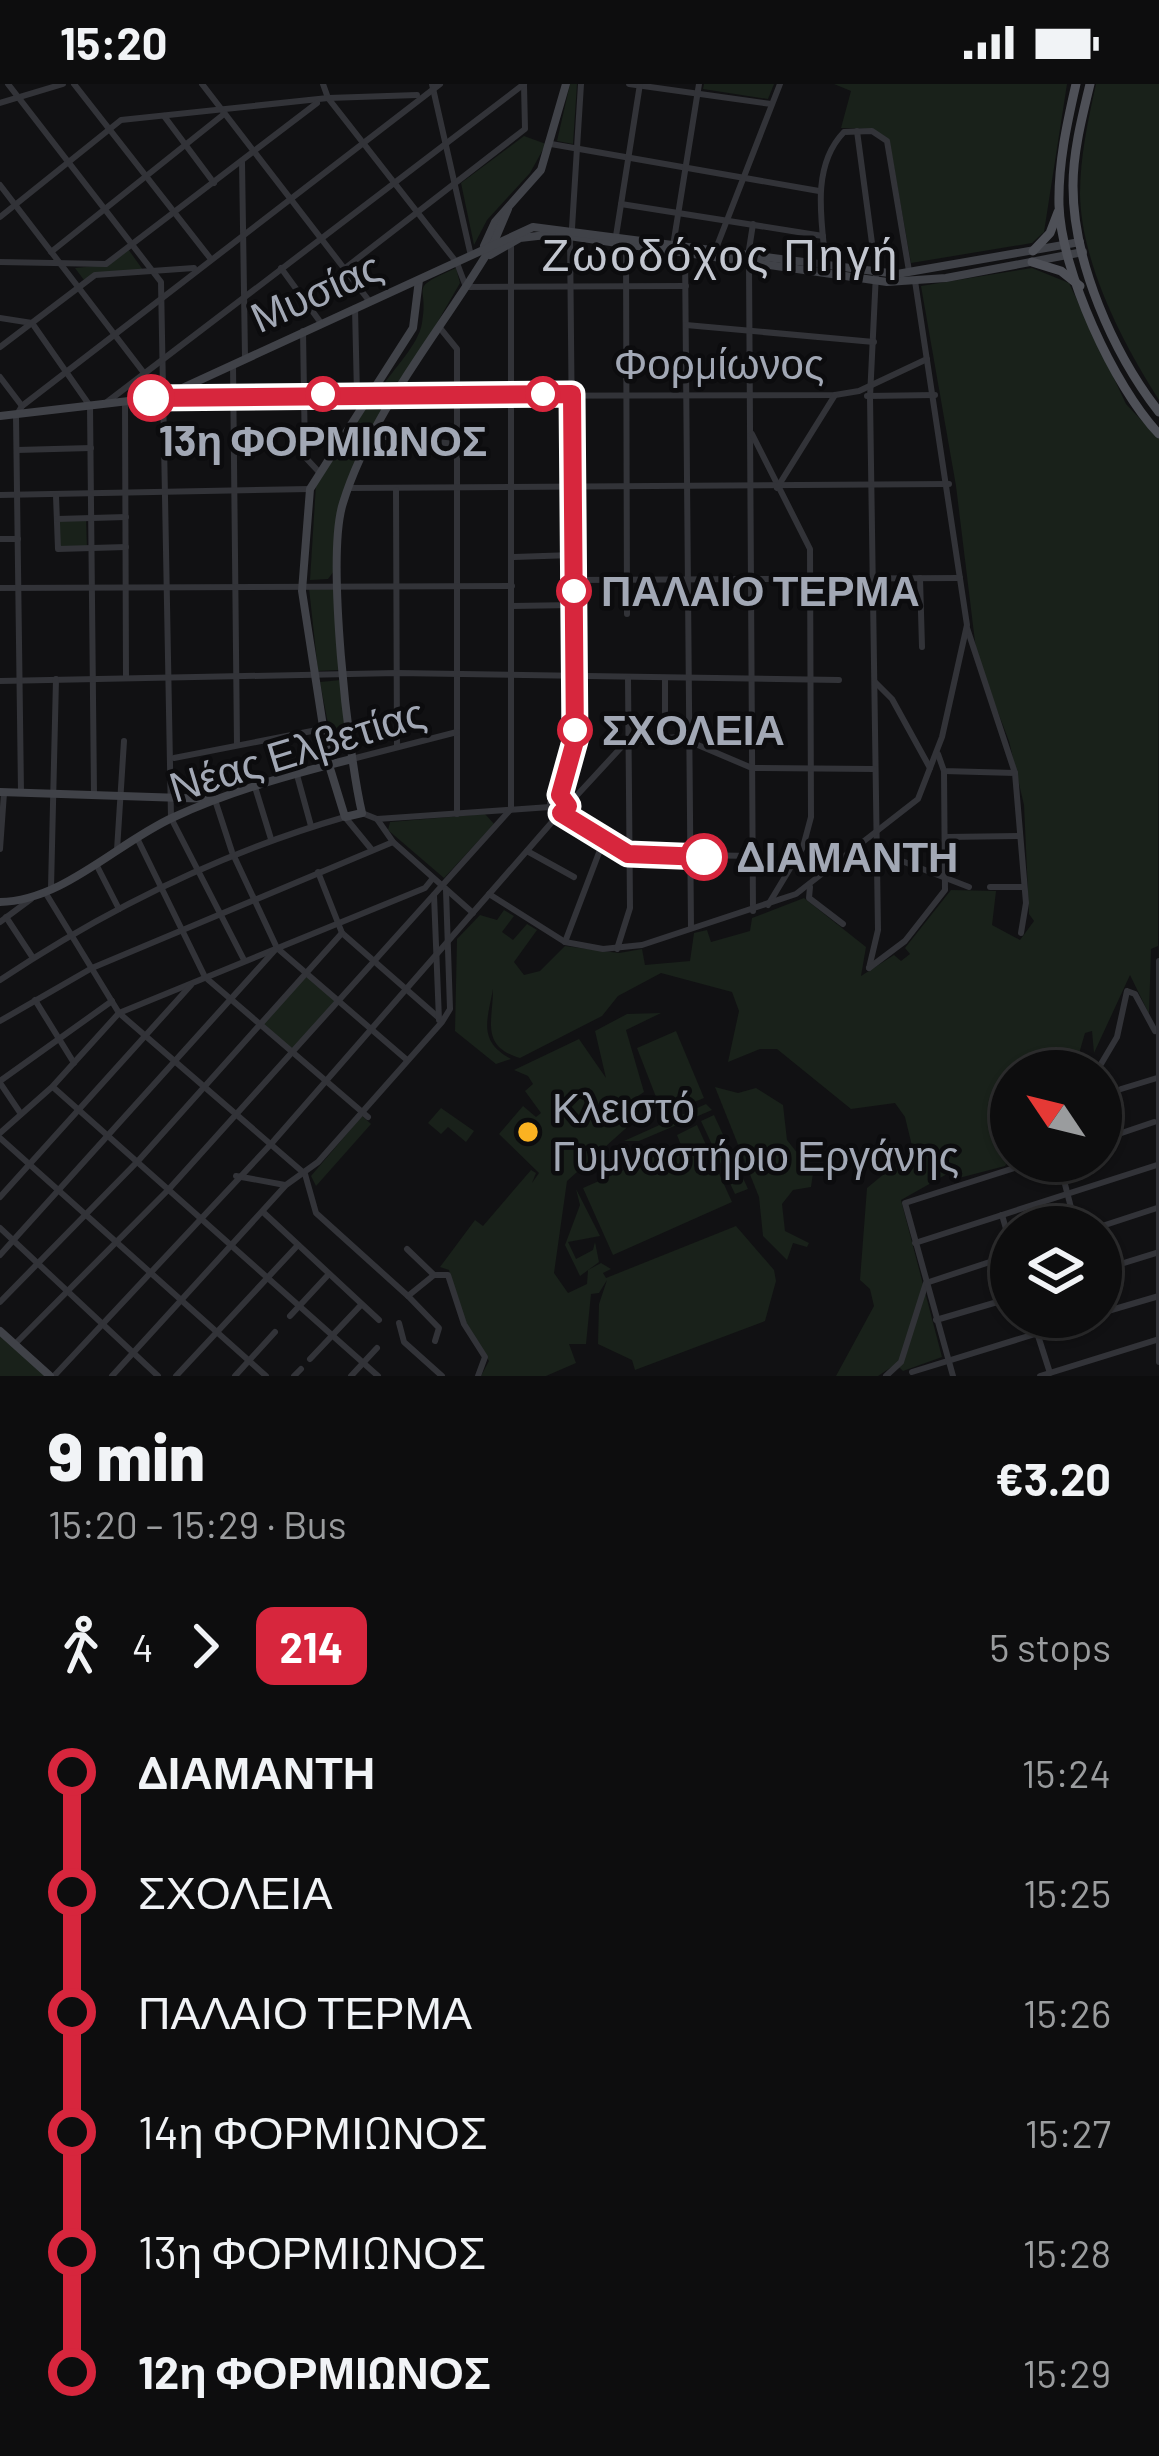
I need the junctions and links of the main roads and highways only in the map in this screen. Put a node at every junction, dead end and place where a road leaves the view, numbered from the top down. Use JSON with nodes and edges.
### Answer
{"nodes":[{"id":1,"x":1076,"y":84,"type":"edge"},
{"id":2,"x":1090,"y":84,"type":"edge"},
{"id":3,"x":1059,"y":206,"type":"junction"},
{"id":4,"x":1080,"y":286,"type":"junction"},
{"id":5,"x":1159,"y":412,"type":"edge"},
{"id":6,"x":1159,"y":434,"type":"edge"}],
"edges":[{"from":1,"to":3,"type":"main road"},
{"from":2,"to":5,"type":"main road"},
{"from":3,"to":4,"type":"main road"},
{"from":3,"to":4,"type":"main road"},
{"from":4,"to":6,"type":"main road"}]}
